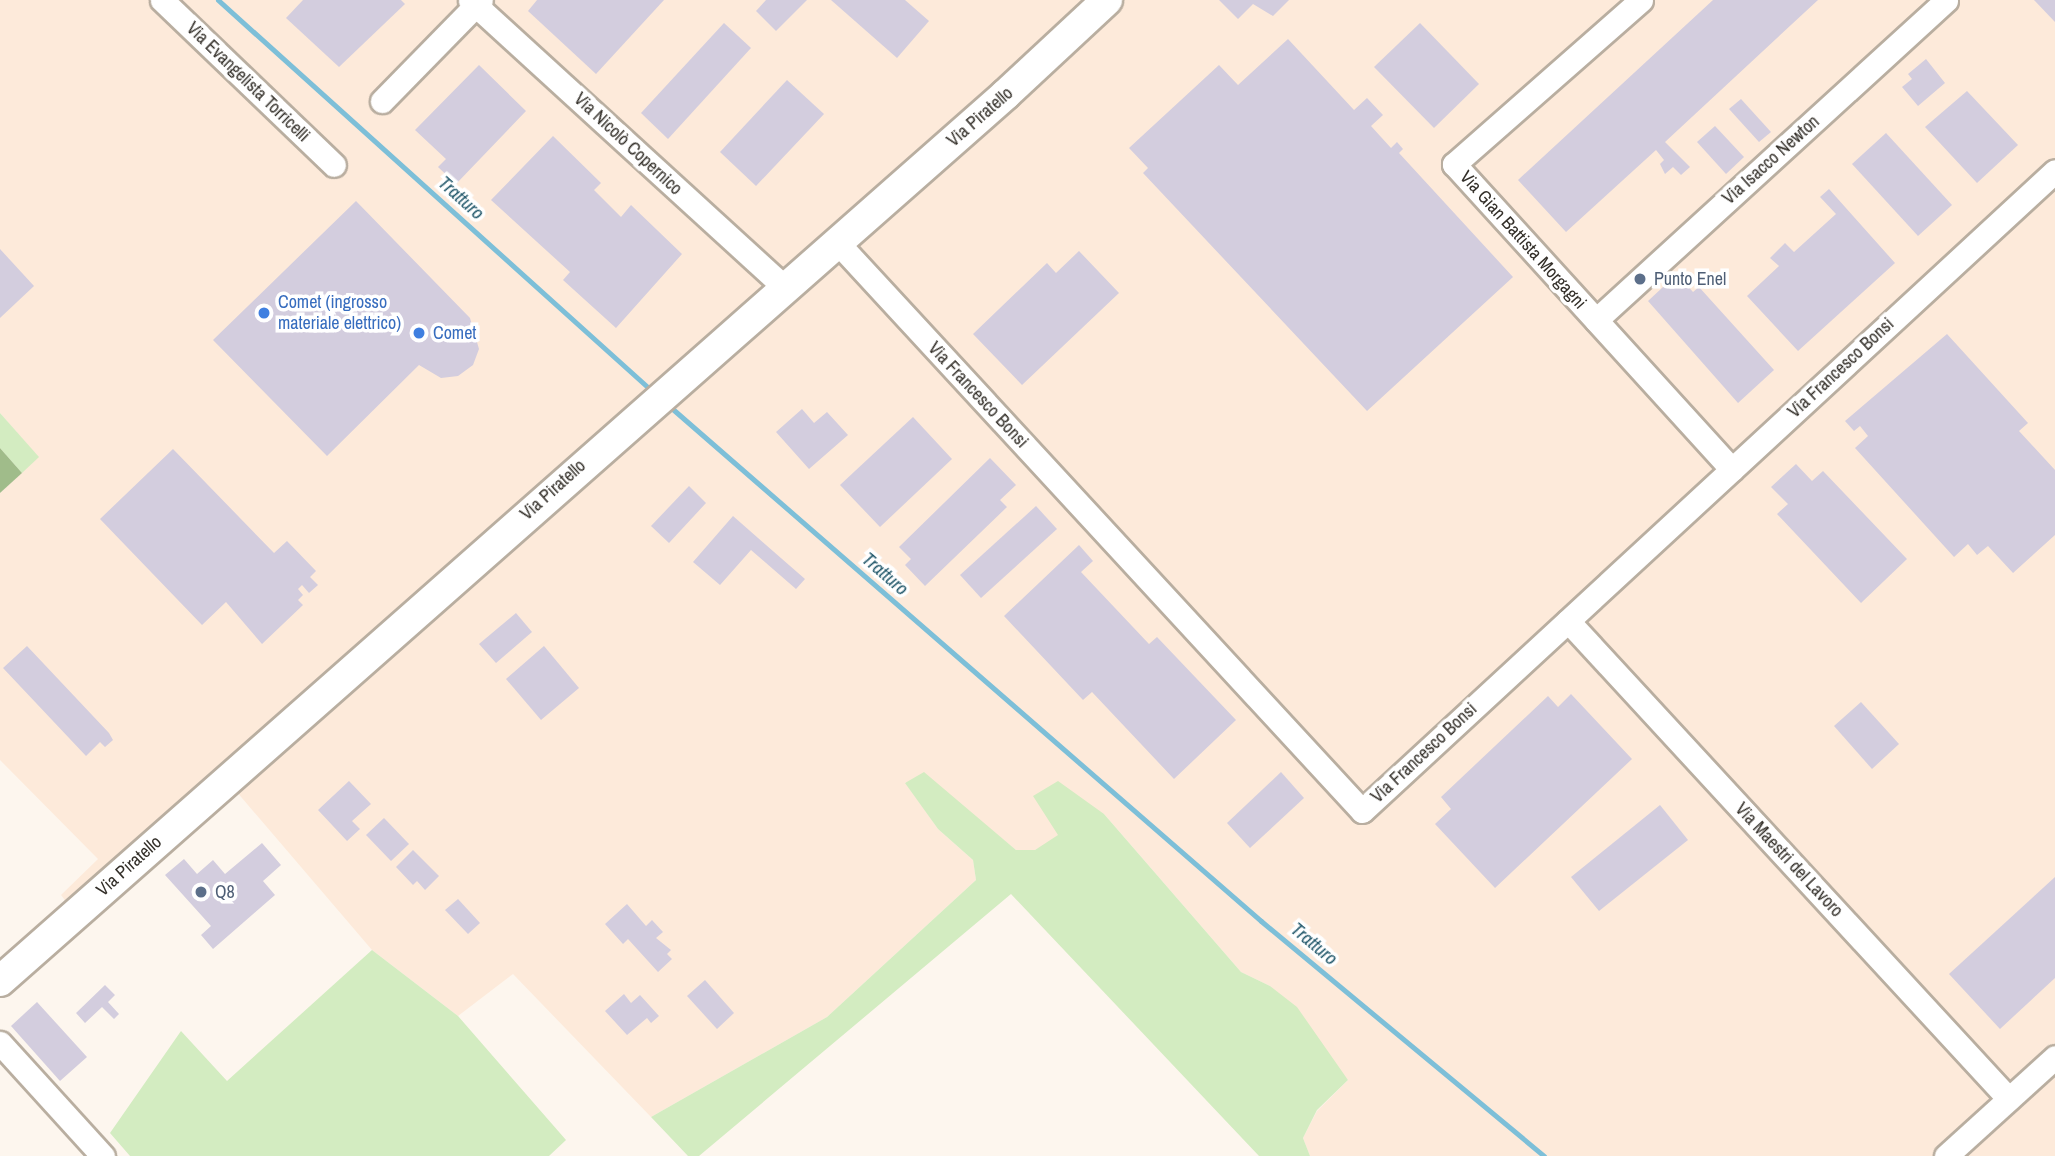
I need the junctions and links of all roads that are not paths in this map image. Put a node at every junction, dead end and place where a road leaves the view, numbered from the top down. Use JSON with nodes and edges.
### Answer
{"nodes":[{"id":1,"x":162,"y":0,"type":"edge"},
{"id":2,"x":1107,"y":0,"type":"edge"},
{"id":3,"x":1641,"y":0,"type":"edge"},
{"id":4,"x":1947,"y":0,"type":"edge"},
{"id":5,"x":476,"y":2,"type":"edge"},
{"id":6,"x":382,"y":101,"type":"dead end"},
{"id":7,"x":334,"y":164,"type":"dead end"},
{"id":8,"x":2055,"y":171,"type":"edge"},
{"id":9,"x":837,"y":242,"type":"junction"},
{"id":10,"x":785,"y":288,"type":"junction"},
{"id":11,"x":1596,"y":320,"type":"junction"},
{"id":12,"x":1732,"y":469,"type":"junction"},
{"id":13,"x":1568,"y":621,"type":"junction"},
{"id":14,"x":0,"y":981,"type":"edge"},
{"id":15,"x":0,"y":1043,"type":"edge"},
{"id":16,"x":2055,"y":1057,"type":"edge"},
{"id":17,"x":2009,"y":1099,"type":"junction"},
{"id":18,"x":103,"y":1156,"type":"edge"},
{"id":19,"x":1947,"y":1156,"type":"edge"}],
"edges":[{"from":1,"to":7,"type":"street","name":"Via Evangelista Torricelli"},
{"from":2,"to":9,"type":"main road","name":"Via Piratello"},
{"from":3,"to":11,"type":"street","name":"Via Gian Battista Morgagni"},
{"from":4,"to":11,"type":"street","name":"Via Isacco Newton"},
{"from":5,"to":6,"type":"street"},
{"from":5,"to":10,"type":"street","name":"Via Nicolò Copernico"},
{"from":8,"to":12,"type":"street","name":"Via Francesco Bonsi"},
{"from":9,"to":10,"type":"main road","name":"Via Piratello"},
{"from":9,"to":13,"type":"street","name":"Via Francesco Bonsi"},
{"from":10,"to":14,"type":"main road","name":"Via Piratello"},
{"from":11,"to":12,"type":"street","name":"Via Gian Battista Morgagni"},
{"from":12,"to":13,"type":"street","name":"Via Francesco Bonsi"},
{"from":13,"to":17,"type":"street","name":"Via Maestri del Lavoro"},
{"from":15,"to":18,"type":"street"},
{"from":16,"to":17,"type":"street"},
{"from":17,"to":19,"type":"street"}]}
